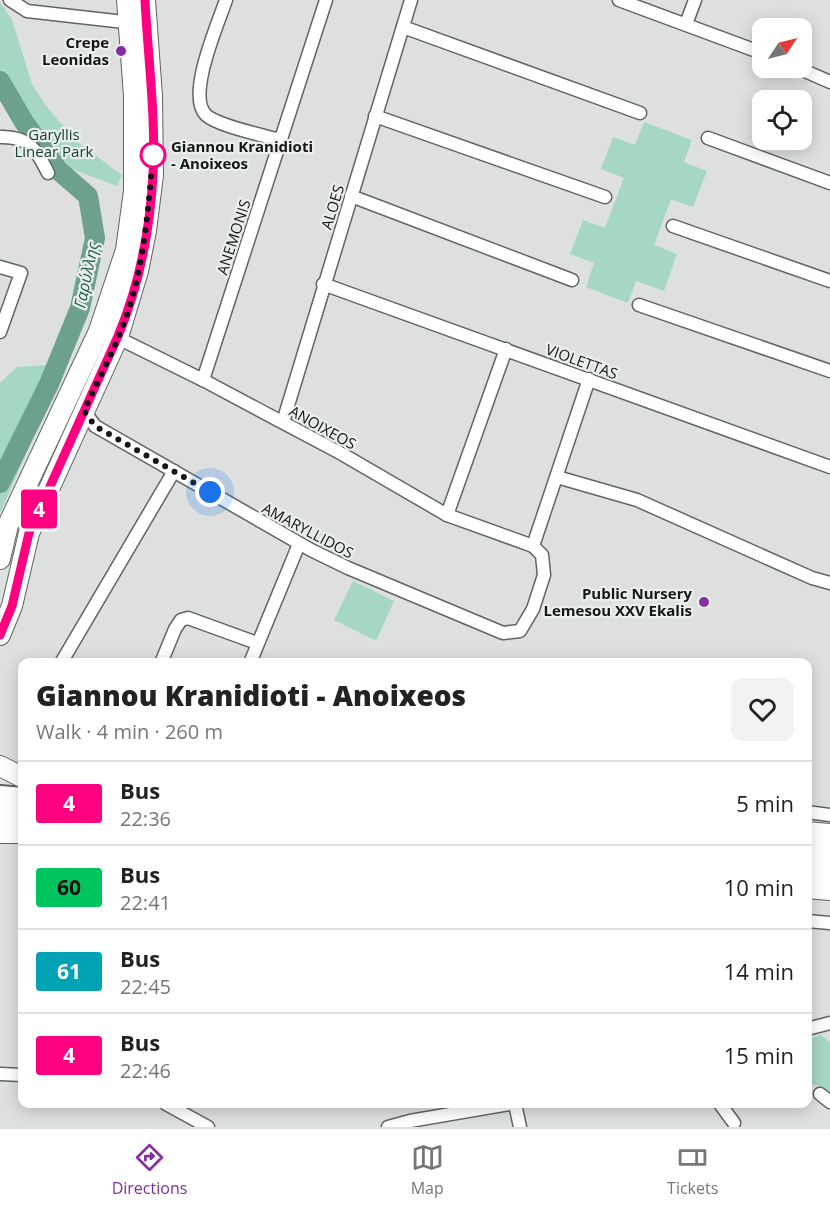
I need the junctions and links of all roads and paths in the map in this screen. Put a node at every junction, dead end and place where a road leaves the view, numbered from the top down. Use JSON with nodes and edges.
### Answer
{"nodes":[{"id":1,"x":10,"y":0,"type":"edge"},
{"id":2,"x":127,"y":0,"type":"edge"},
{"id":3,"x":145,"y":0,"type":"edge"},
{"id":4,"x":226,"y":0,"type":"edge"},
{"id":5,"x":326,"y":0,"type":"edge"},
{"id":6,"x":411,"y":0,"type":"edge"},
{"id":7,"x":619,"y":0,"type":"edge"},
{"id":8,"x":695,"y":0,"type":"edge"},
{"id":9,"x":137,"y":22,"type":"junction"},
{"id":10,"x":686,"y":24,"type":"junction"},
{"id":11,"x":403,"y":27,"type":"junction"},
{"id":12,"x":752,"y":49,"type":"edge"},
{"id":13,"x":812,"y":74,"type":"edge"},
{"id":14,"x":830,"y":82,"type":"edge"},
{"id":15,"x":640,"y":113,"type":"dead end"},
{"id":16,"x":375,"y":116,"type":"junction"},
{"id":17,"x":0,"y":137,"type":"edge"},
{"id":18,"x":708,"y":138,"type":"dead end"},
{"id":19,"x":280,"y":140,"type":"junction"},
{"id":20,"x":48,"y":173,"type":"dead end"},
{"id":21,"x":830,"y":183,"type":"edge"},
{"id":22,"x":351,"y":196,"type":"junction"},
{"id":23,"x":605,"y":196,"type":"dead end"},
{"id":24,"x":674,"y":226,"type":"dead end"},
{"id":25,"x":0,"y":267,"type":"edge"},
{"id":26,"x":572,"y":280,"type":"dead end"},
{"id":27,"x":830,"y":281,"type":"edge"},
{"id":28,"x":323,"y":284,"type":"junction"},
{"id":29,"x":639,"y":305,"type":"dead end"},
{"id":30,"x":99,"y":331,"type":"junction"},
{"id":31,"x":0,"y":332,"type":"edge"},
{"id":32,"x":118,"y":336,"type":"junction"},
{"id":33,"x":506,"y":349,"type":"junction"},
{"id":34,"x":830,"y":371,"type":"edge"},
{"id":35,"x":589,"y":379,"type":"junction"},
{"id":36,"x":203,"y":380,"type":"junction"},
{"id":37,"x":84,"y":422,"type":"junction"},
{"id":38,"x":283,"y":422,"type":"junction"},
{"id":39,"x":830,"y":467,"type":"edge"},
{"id":40,"x":174,"y":471,"type":"junction"},
{"id":41,"x":557,"y":477,"type":"junction"},
{"id":42,"x":447,"y":515,"type":"junction"},
{"id":43,"x":299,"y":544,"type":"junction"},
{"id":44,"x":533,"y":546,"type":"junction"},
{"id":45,"x":0,"y":559,"type":"edge"},
{"id":46,"x":830,"y":583,"type":"edge"},
{"id":47,"x":0,"y":635,"type":"edge"},
{"id":48,"x":257,"y":643,"type":"junction"},
{"id":49,"x":64,"y":658,"type":"edge"},
{"id":50,"x":163,"y":658,"type":"edge"},
{"id":51,"x":252,"y":658,"type":"edge"},
{"id":52,"x":0,"y":766,"type":"edge"},
{"id":53,"x":18,"y":776,"type":"edge"},
{"id":54,"x":0,"y":797,"type":"edge"},
{"id":55,"x":18,"y":799,"type":"edge"},
{"id":56,"x":0,"y":813,"type":"edge"},
{"id":57,"x":812,"y":813,"type":"edge"},
{"id":58,"x":18,"y":815,"type":"edge"},
{"id":59,"x":830,"y":815,"type":"edge"},
{"id":60,"x":812,"y":832,"type":"edge"},
{"id":61,"x":0,"y":833,"type":"edge"},
{"id":62,"x":18,"y":833,"type":"edge"},
{"id":63,"x":830,"y":834,"type":"edge"},
{"id":64,"x":812,"y":851,"type":"edge"},
{"id":65,"x":830,"y":853,"type":"edge"},
{"id":66,"x":812,"y":871,"type":"edge"},
{"id":67,"x":830,"y":873,"type":"edge"},
{"id":68,"x":812,"y":888,"type":"edge"},
{"id":69,"x":830,"y":890,"type":"edge"},
{"id":70,"x":812,"y":921,"type":"edge"},
{"id":71,"x":830,"y":923,"type":"edge"},
{"id":72,"x":830,"y":1023,"type":"edge"},
{"id":73,"x":812,"y":1028,"type":"edge"},
{"id":74,"x":0,"y":1074,"type":"edge"},
{"id":75,"x":18,"y":1075,"type":"edge"},
{"id":76,"x":173,"y":1108,"type":"edge"},
{"id":77,"x":484,"y":1108,"type":"edge"},
{"id":78,"x":516,"y":1108,"type":"edge"},
{"id":79,"x":723,"y":1108,"type":"edge"},
{"id":80,"x":734,"y":1122,"type":"dead end"},
{"id":81,"x":208,"y":1127,"type":"edge"},
{"id":82,"x":388,"y":1127,"type":"edge"},
{"id":83,"x":520,"y":1127,"type":"edge"}],
"edges":[{"from":1,"to":9,"type":"street"},
{"from":2,"to":9,"type":"main road"},
{"from":3,"to":9,"type":"main road"},
{"from":4,"to":19,"type":"street"},
{"from":5,"to":19,"type":"street","name":"ANEMONIS"},
{"from":6,"to":11,"type":"street","name":"ALOES"},
{"from":7,"to":10,"type":"street"},
{"from":8,"to":10,"type":"street"},
{"from":9,"to":30,"type":"main road"},
{"from":9,"to":32,"type":"main road"},
{"from":10,"to":12,"type":"street"},
{"from":11,"to":15,"type":"street"},
{"from":11,"to":16,"type":"street","name":"ALOES"},
{"from":13,"to":14,"type":"street"},
{"from":16,"to":22,"type":"street","name":"ALOES"},
{"from":16,"to":23,"type":"street"},
{"from":17,"to":20,"type":"street"},
{"from":18,"to":21,"type":"street"},
{"from":19,"to":36,"type":"street","name":"ANEMONIS"},
{"from":22,"to":26,"type":"street"},
{"from":22,"to":28,"type":"street","name":"ALOES"},
{"from":24,"to":27,"type":"street"},
{"from":25,"to":31,"type":"street"},
{"from":28,"to":33,"type":"street","name":"VIOLETTAS"},
{"from":28,"to":38,"type":"street","name":"ALOES"},
{"from":29,"to":34,"type":"street"},
{"from":30,"to":32,"type":"street","name":"ANOIXEOS"},
{"from":30,"to":45,"type":"main road"},
{"from":32,"to":36,"type":"street","name":"ANOIXEOS"},
{"from":32,"to":37,"type":"main road"},
{"from":33,"to":35,"type":"street","name":"VIOLETTAS"},
{"from":33,"to":42,"type":"street"},
{"from":35,"to":39,"type":"street","name":"VIOLETTAS"},
{"from":35,"to":41,"type":"street"},
{"from":36,"to":38,"type":"street","name":"ANOIXEOS"},
{"from":37,"to":40,"type":"street","name":"AMARYLLIDOS"},
{"from":37,"to":47,"type":"main road"},
{"from":38,"to":42,"type":"street","name":"ANOIXEOS"},
{"from":40,"to":43,"type":"street","name":"AMARYLLIDOS"},
{"from":40,"to":49,"type":"street"},
{"from":41,"to":44,"type":"street"},
{"from":41,"to":46,"type":"street"},
{"from":42,"to":44,"type":"street","name":"ANOIXEOS"},
{"from":43,"to":44,"type":"street","name":"AMARYLLIDOS"},
{"from":43,"to":48,"type":"street"},
{"from":48,"to":50,"type":"street"},
{"from":48,"to":51,"type":"street"},
{"from":52,"to":53,"type":"main road"},
{"from":54,"to":55,"type":"highway"},
{"from":56,"to":58,"type":"highway"},
{"from":57,"to":59,"type":"street"},
{"from":60,"to":63,"type":"main road"},
{"from":61,"to":62,"type":"main road"},
{"from":64,"to":65,"type":"highway"},
{"from":66,"to":67,"type":"main road"},
{"from":68,"to":69,"type":"main road"},
{"from":70,"to":71,"type":"street"},
{"from":72,"to":73,"type":"street"},
{"from":74,"to":75,"type":"street"},
{"from":76,"to":81,"type":"street"},
{"from":77,"to":82,"type":"street"},
{"from":78,"to":83,"type":"street"},
{"from":79,"to":80,"type":"street"}]}
